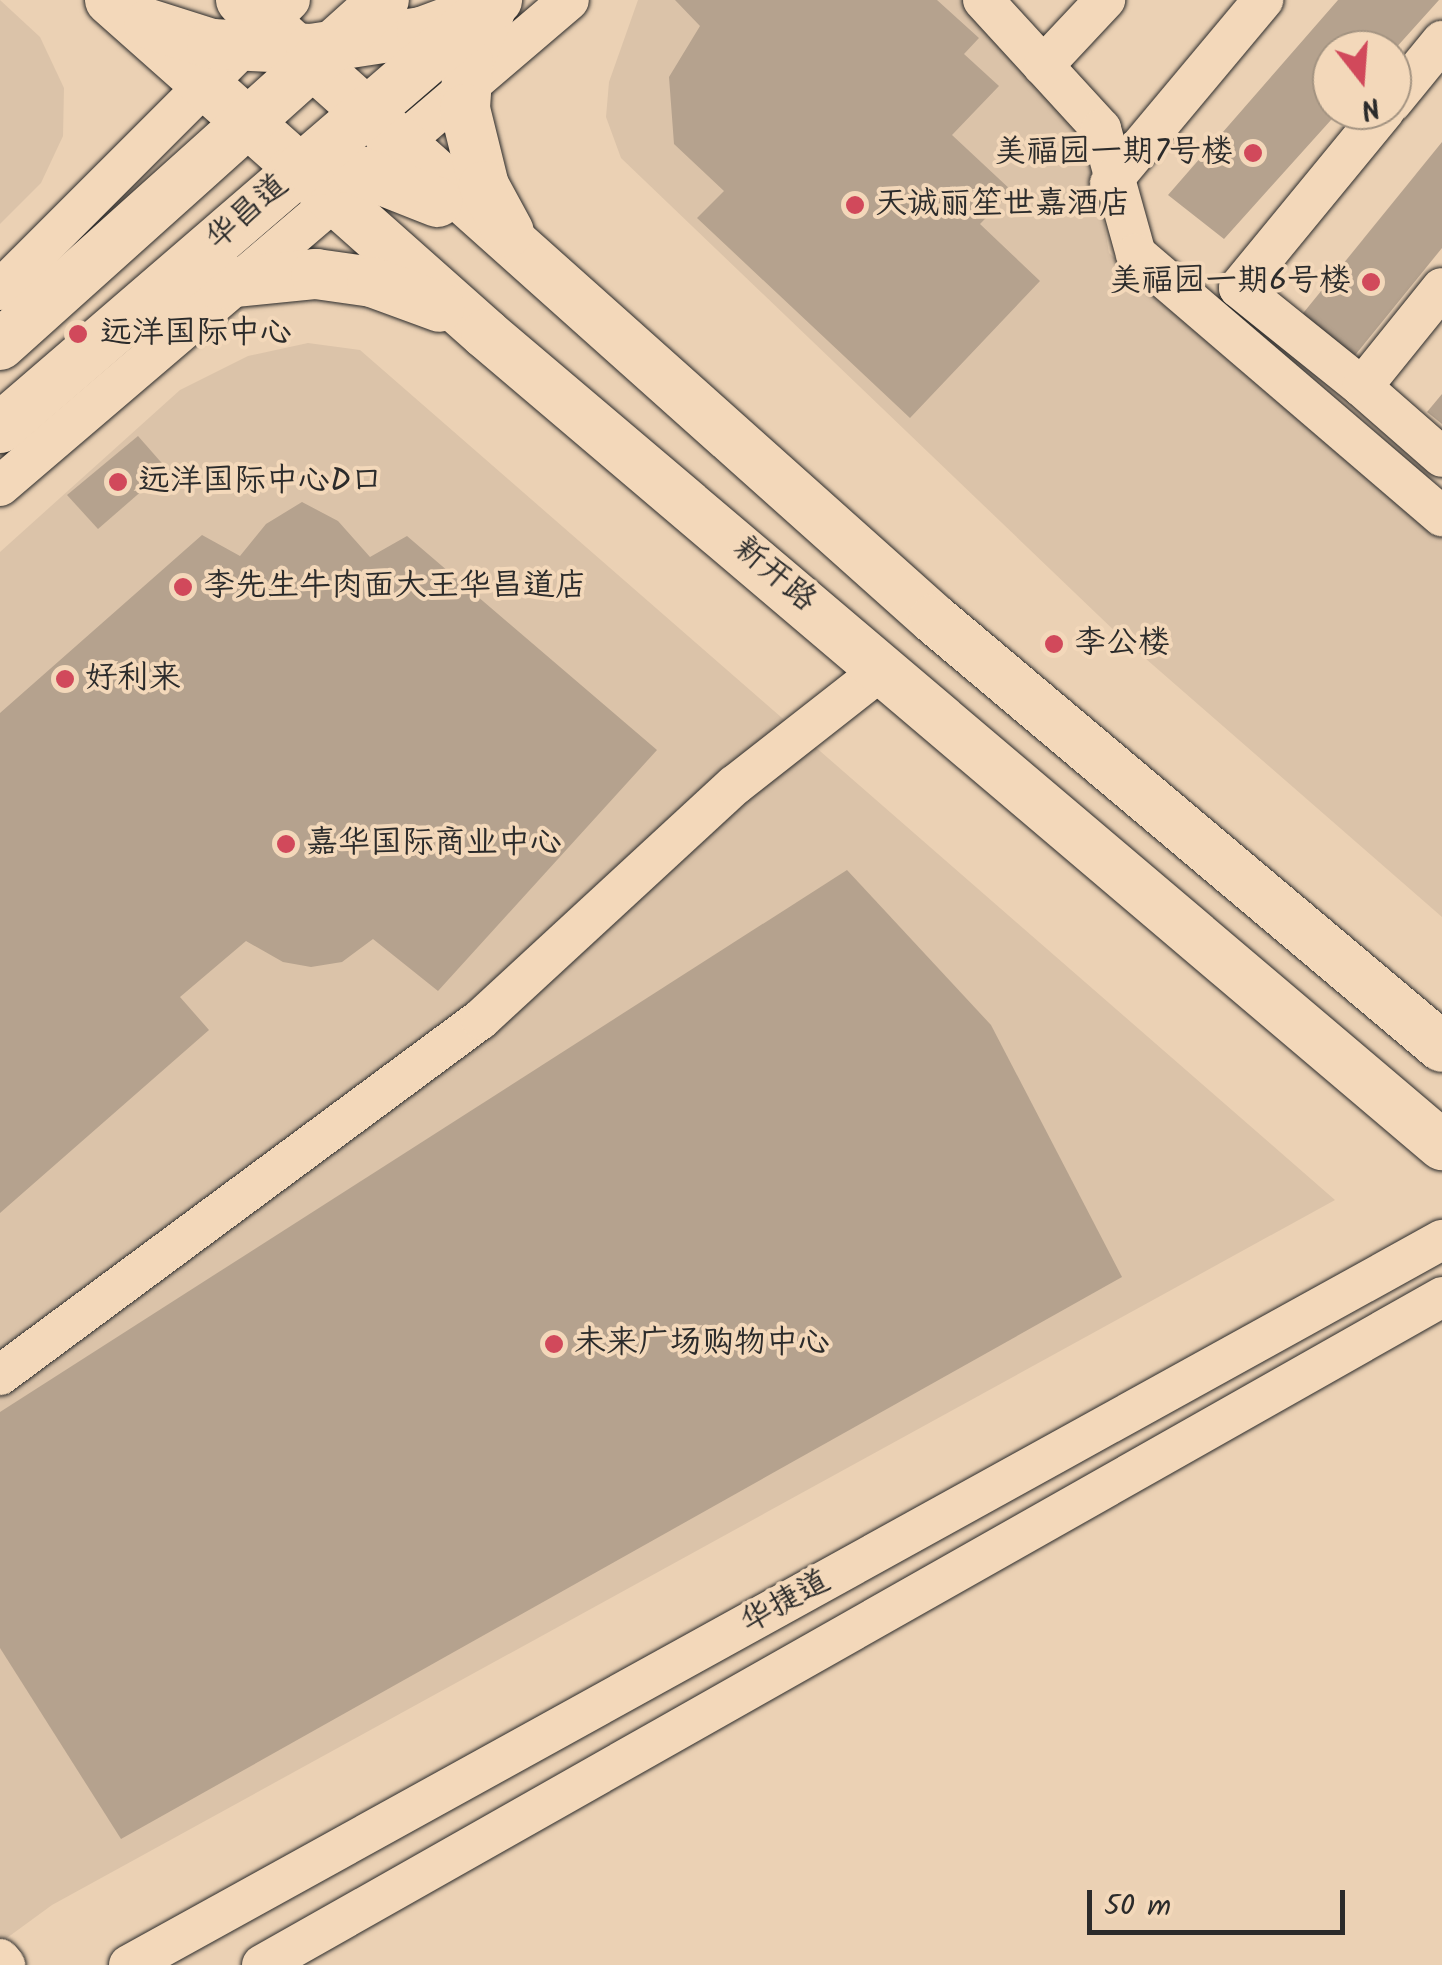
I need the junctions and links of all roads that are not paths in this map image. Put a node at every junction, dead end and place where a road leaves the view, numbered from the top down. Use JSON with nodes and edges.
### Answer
{"nodes":[{"id":1,"x":569,"y":0,"type":"edge"},
{"id":2,"x":983,"y":0,"type":"edge"},
{"id":3,"x":1104,"y":0,"type":"edge"},
{"id":4,"x":1263,"y":0,"type":"edge"},
{"id":5,"x":496,"y":1,"type":"edge"},
{"id":6,"x":114,"y":4,"type":"edge"},
{"id":7,"x":395,"y":13,"type":"edge"},
{"id":8,"x":282,"y":32,"type":"edge"},
{"id":9,"x":1442,"y":41,"type":"edge"},
{"id":10,"x":1043,"y":66,"type":"junction"},
{"id":11,"x":1412,"y":78,"type":"edge"},
{"id":12,"x":205,"y":82,"type":"junction"},
{"id":13,"x":464,"y":92,"type":"junction"},
{"id":14,"x":248,"y":122,"type":"junction"},
{"id":15,"x":1369,"y":130,"type":"edge"},
{"id":16,"x":367,"y":151,"type":"junction"},
{"id":17,"x":1110,"y":183,"type":"junction"},
{"id":18,"x":536,"y":267,"type":"junction"},
{"id":19,"x":84,"y":272,"type":"junction"},
{"id":20,"x":239,"y":280,"type":"junction"},
{"id":21,"x":1442,"y":288,"type":"edge"},
{"id":22,"x":0,"y":290,"type":"edge"},
{"id":23,"x":128,"y":318,"type":"junction"},
{"id":24,"x":486,"y":334,"type":"junction"},
{"id":25,"x":0,"y":346,"type":"edge"},
{"id":26,"x":1362,"y":387,"type":"junction"},
{"id":27,"x":0,"y":428,"type":"edge"},
{"id":28,"x":1442,"y":457,"type":"edge"},
{"id":29,"x":0,"y":486,"type":"edge"},
{"id":30,"x":1442,"y":516,"type":"edge"},
{"id":31,"x":884,"y":668,"type":"junction"},
{"id":32,"x":1442,"y":1048,"type":"edge"},
{"id":33,"x":1442,"y":1145,"type":"edge"},
{"id":34,"x":1442,"y":1240,"type":"edge"},
{"id":35,"x":1442,"y":1296,"type":"edge"},
{"id":36,"x":0,"y":1375,"type":"edge"},
{"id":37,"x":0,"y":1959,"type":"edge"},
{"id":38,"x":6,"y":1965,"type":"edge"},
{"id":39,"x":129,"y":1965,"type":"edge"},
{"id":40,"x":262,"y":1965,"type":"edge"}],
"edges":[{"from":1,"to":13,"type":"street"},
{"from":2,"to":10,"type":"street"},
{"from":3,"to":10,"type":"street"},
{"from":4,"to":17,"type":"street"},
{"from":5,"to":7,"type":"main road"},
{"from":5,"to":13,"type":"main road"},
{"from":5,"to":16,"type":"main road","name":"华昌道"},
{"from":6,"to":8,"type":"main road"},
{"from":6,"to":12,"type":"main road"},
{"from":7,"to":8,"type":"main road","name":"华昌道"},
{"from":7,"to":16,"type":"main road"},
{"from":8,"to":12,"type":"street"},
{"from":8,"to":14,"type":"main road","name":"华昌道"},
{"from":8,"to":16,"type":"main road"},
{"from":9,"to":11,"type":"street"},
{"from":10,"to":17,"type":"street"},
{"from":12,"to":14,"type":"main road"},
{"from":12,"to":22,"type":"street"},
{"from":13,"to":16,"type":"street"},
{"from":13,"to":18,"type":"main road"},
{"from":14,"to":16,"type":"main road"},
{"from":14,"to":19,"type":"main road","name":"华昌道"},
{"from":15,"to":26,"type":"street"},
{"from":16,"to":18,"type":"main road"},
{"from":16,"to":19,"type":"main road"},
{"from":16,"to":20,"type":"street"},
{"from":16,"to":23,"type":"main road","name":"华昌道"},
{"from":16,"to":24,"type":"main road"},
{"from":17,"to":30,"type":"street"},
{"from":18,"to":32,"type":"main road"},
{"from":19,"to":25,"type":"main road","name":"华昌道"},
{"from":20,"to":23,"type":"main road"},
{"from":20,"to":24,"type":"main road"},
{"from":20,"to":29,"type":"street"},
{"from":21,"to":26,"type":"street"},
{"from":23,"to":27,"type":"main road","name":"华昌道"},
{"from":24,"to":31,"type":"main road","name":"新开路"},
{"from":26,"to":28,"type":"street"},
{"from":31,"to":33,"type":"main road","name":"新开路"},
{"from":31,"to":36,"type":"street"},
{"from":34,"to":39,"type":"street","name":"华捷道"},
{"from":35,"to":40,"type":"street","name":"华捷道"},
{"from":37,"to":38,"type":"street"}]}
